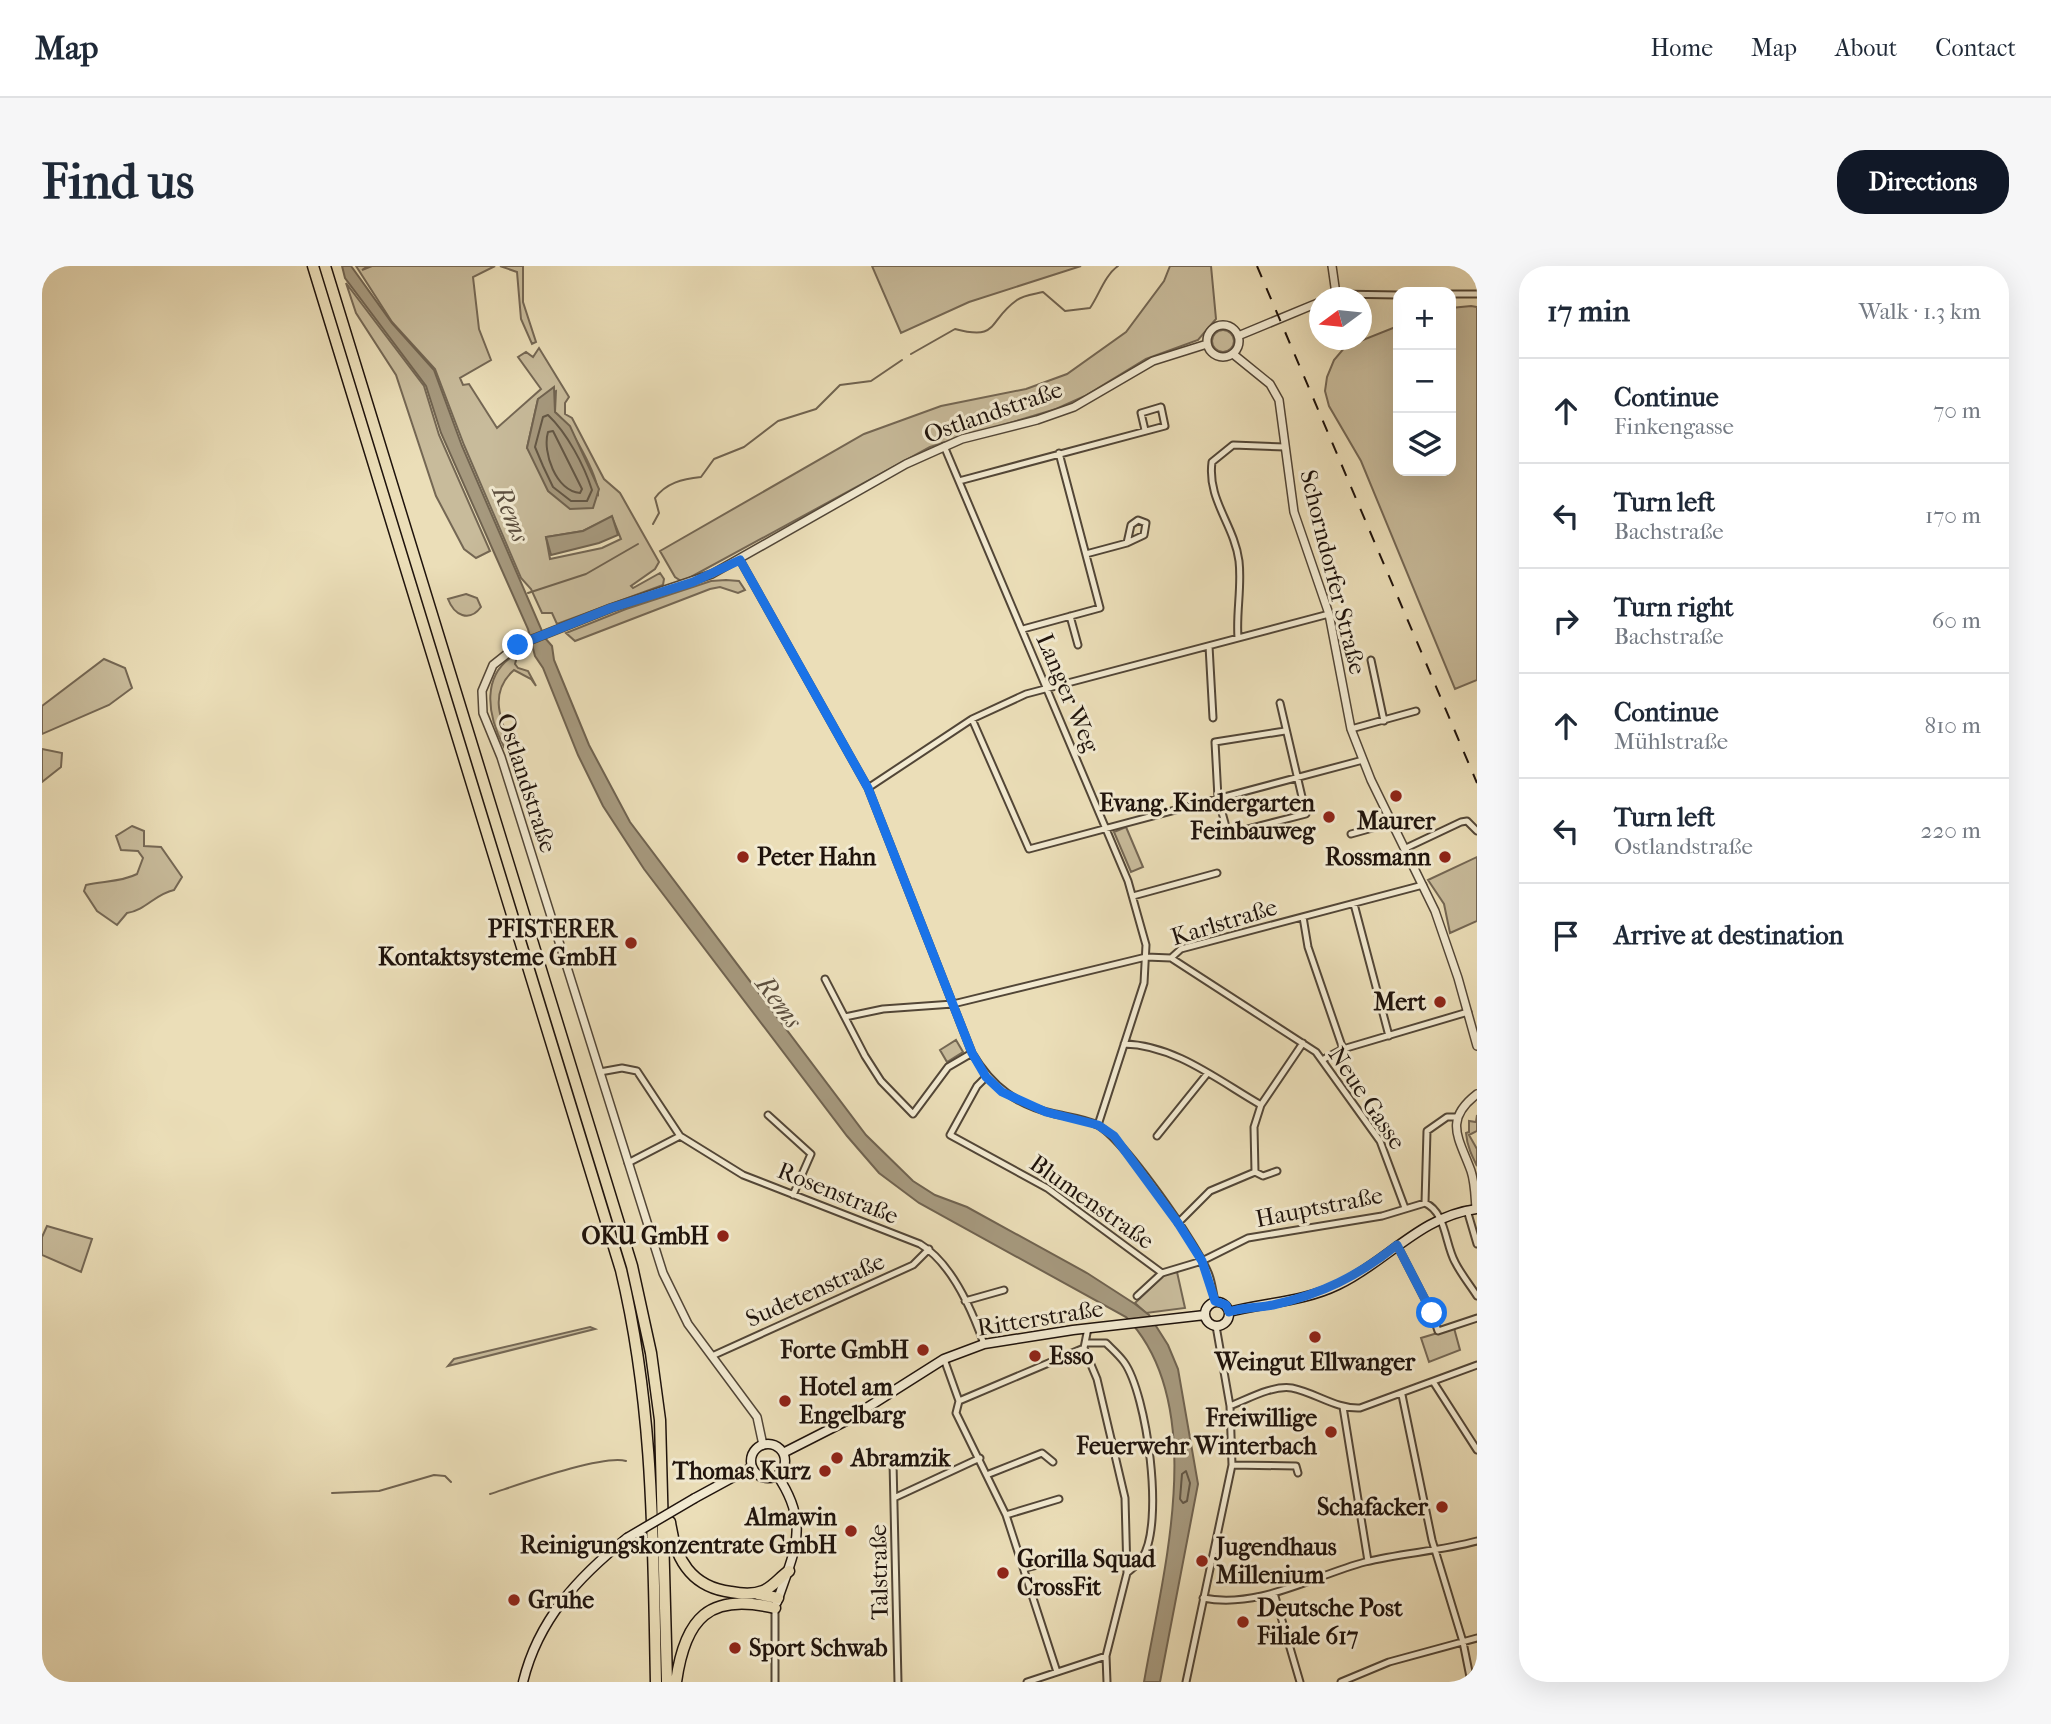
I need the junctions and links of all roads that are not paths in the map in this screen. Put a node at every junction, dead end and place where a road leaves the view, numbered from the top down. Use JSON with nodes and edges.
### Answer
{"nodes":[{"id":1,"x":313,"y":266,"type":"edge"},
{"id":2,"x":325,"y":266,"type":"edge"},
{"id":3,"x":1332,"y":266,"type":"edge"},
{"id":4,"x":1333,"y":287,"type":"edge"},
{"id":5,"x":1456,"y":294,"type":"edge"},
{"id":6,"x":1477,"y":294,"type":"edge"},
{"id":7,"x":1372,"y":295,"type":"edge"},
{"id":8,"x":1393,"y":295,"type":"edge"},
{"id":9,"x":1309,"y":307,"type":"edge"},
{"id":10,"x":1238,"y":336,"type":"junction"},
{"id":11,"x":1208,"y":344,"type":"junction"},
{"id":12,"x":1233,"y":354,"type":"junction"},
{"id":13,"x":1144,"y":430,"type":"junction"},
{"id":14,"x":944,"y":446,"type":"junction"},
{"id":15,"x":1285,"y":447,"type":"junction"},
{"id":16,"x":1059,"y":453,"type":"junction"},
{"id":17,"x":959,"y":481,"type":"junction"},
{"id":18,"x":1127,"y":544,"type":"junction"},
{"id":19,"x":1086,"y":554,"type":"junction"},
{"id":20,"x":740,"y":560,"type":"junction"},
{"id":21,"x":1329,"y":614,"type":"junction"},
{"id":22,"x":1070,"y":616,"type":"junction"},
{"id":23,"x":1023,"y":629,"type":"junction"},
{"id":24,"x":1238,"y":638,"type":"junction"},
{"id":25,"x":1078,"y":645,"type":"dead end"},
{"id":26,"x":1209,"y":646,"type":"junction"},
{"id":27,"x":1371,"y":660,"type":"dead end"},
{"id":28,"x":1048,"y":689,"type":"junction"},
{"id":29,"x":1280,"y":703,"type":"dead end"},
{"id":30,"x":1416,"y":711,"type":"dead end"},
{"id":31,"x":1213,"y":718,"type":"dead end"},
{"id":32,"x":972,"y":719,"type":"junction"},
{"id":33,"x":1384,"y":721,"type":"junction"},
{"id":34,"x":1351,"y":729,"type":"junction"},
{"id":35,"x":1285,"y":731,"type":"junction"},
{"id":36,"x":1363,"y":760,"type":"junction"},
{"id":37,"x":1298,"y":777,"type":"junction"},
{"id":38,"x":868,"y":788,"type":"junction"},
{"id":39,"x":1218,"y":798,"type":"junction"},
{"id":40,"x":1394,"y":821,"type":"junction"},
{"id":41,"x":1106,"y":829,"type":"junction"},
{"id":42,"x":1477,"y":831,"type":"edge"},
{"id":43,"x":1351,"y":834,"type":"dead end"},
{"id":44,"x":1406,"y":848,"type":"junction"},
{"id":45,"x":1217,"y":873,"type":"dead end"},
{"id":46,"x":1423,"y":884,"type":"junction"},
{"id":47,"x":1133,"y":896,"type":"junction"},
{"id":48,"x":1354,"y":904,"type":"junction"},
{"id":49,"x":1303,"y":917,"type":"junction"},
{"id":50,"x":1146,"y":957,"type":"junction"},
{"id":51,"x":1171,"y":958,"type":"junction"},
{"id":52,"x":825,"y":979,"type":"dead end"},
{"id":53,"x":953,"y":1004,"type":"junction"},
{"id":54,"x":1469,"y":1012,"type":"junction"},
{"id":55,"x":845,"y":1017,"type":"junction"},
{"id":56,"x":1389,"y":1035,"type":"junction"},
{"id":57,"x":1303,"y":1043,"type":"junction"},
{"id":58,"x":1124,"y":1044,"type":"junction"},
{"id":59,"x":1477,"y":1046,"type":"edge"},
{"id":60,"x":1343,"y":1049,"type":"junction"},
{"id":61,"x":972,"y":1053,"type":"junction"},
{"id":62,"x":1322,"y":1060,"type":"junction"},
{"id":63,"x":600,"y":1072,"type":"junction"},
{"id":64,"x":1207,"y":1074,"type":"junction"},
{"id":65,"x":986,"y":1077,"type":"junction"},
{"id":66,"x":1477,"y":1094,"type":"edge"},
{"id":67,"x":1261,"y":1105,"type":"junction"},
{"id":68,"x":768,"y":1115,"type":"dead end"},
{"id":69,"x":1457,"y":1117,"type":"junction"},
{"id":70,"x":1098,"y":1125,"type":"junction"},
{"id":71,"x":680,"y":1136,"type":"junction"},
{"id":72,"x":1157,"y":1136,"type":"dead end"},
{"id":73,"x":628,"y":1163,"type":"junction"},
{"id":74,"x":1277,"y":1171,"type":"dead end"},
{"id":75,"x":1255,"y":1172,"type":"junction"},
{"id":76,"x":793,"y":1195,"type":"junction"},
{"id":77,"x":1425,"y":1203,"type":"junction"},
{"id":78,"x":1405,"y":1208,"type":"junction"},
{"id":79,"x":1473,"y":1209,"type":"edge"},
{"id":80,"x":1440,"y":1218,"type":"junction"},
{"id":81,"x":1178,"y":1223,"type":"junction"},
{"id":82,"x":1477,"y":1244,"type":"edge"},
{"id":83,"x":1397,"y":1245,"type":"junction"},
{"id":84,"x":929,"y":1249,"type":"junction"},
{"id":85,"x":1202,"y":1261,"type":"junction"},
{"id":86,"x":1162,"y":1273,"type":"junction"},
{"id":87,"x":1004,"y":1290,"type":"dead end"},
{"id":88,"x":1137,"y":1296,"type":"dead end"},
{"id":89,"x":1477,"y":1296,"type":"edge"},
{"id":90,"x":965,"y":1301,"type":"junction"},
{"id":91,"x":1215,"y":1301,"type":"junction"},
{"id":92,"x":1229,"y":1312,"type":"junction"},
{"id":93,"x":1205,"y":1315,"type":"junction"},
{"id":94,"x":1477,"y":1318,"type":"edge"},
{"id":95,"x":1216,"y":1326,"type":"junction"},
{"id":96,"x":1088,"y":1328,"type":"junction"},
{"id":97,"x":984,"y":1344,"type":"junction"},
{"id":98,"x":1086,"y":1345,"type":"junction"},
{"id":99,"x":712,"y":1356,"type":"junction"},
{"id":100,"x":944,"y":1359,"type":"junction"},
{"id":101,"x":1477,"y":1365,"type":"edge"},
{"id":102,"x":1434,"y":1383,"type":"junction"},
{"id":103,"x":1402,"y":1395,"type":"junction"},
{"id":104,"x":960,"y":1401,"type":"junction"},
{"id":105,"x":1230,"y":1406,"type":"junction"},
{"id":106,"x":1343,"y":1407,"type":"junction"},
{"id":107,"x":763,"y":1445,"type":"junction"},
{"id":108,"x":1477,"y":1450,"type":"edge"},
{"id":109,"x":782,"y":1453,"type":"junction"},
{"id":110,"x":663,"y":1455,"type":"junction"},
{"id":111,"x":980,"y":1458,"type":"junction"},
{"id":112,"x":894,"y":1462,"type":"dead end"},
{"id":113,"x":1053,"y":1462,"type":"dead end"},
{"id":114,"x":1232,"y":1465,"type":"junction"},
{"id":115,"x":752,"y":1467,"type":"junction"},
{"id":116,"x":989,"y":1474,"type":"junction"},
{"id":117,"x":1298,"y":1474,"type":"dead end"},
{"id":118,"x":778,"y":1475,"type":"junction"},
{"id":119,"x":896,"y":1497,"type":"junction"},
{"id":120,"x":1059,"y":1499,"type":"dead end"},
{"id":121,"x":1006,"y":1515,"type":"junction"},
{"id":122,"x":1477,"y":1541,"type":"edge"},
{"id":123,"x":1436,"y":1550,"type":"junction"},
{"id":124,"x":1073,"y":1556,"type":"dead end"},
{"id":125,"x":1368,"y":1561,"type":"junction"},
{"id":126,"x":1026,"y":1567,"type":"junction"},
{"id":127,"x":789,"y":1571,"type":"junction"},
{"id":128,"x":1127,"y":1573,"type":"junction"},
{"id":129,"x":1274,"y":1593,"type":"junction"},
{"id":130,"x":754,"y":1594,"type":"junction"},
{"id":131,"x":1203,"y":1598,"type":"junction"},
{"id":132,"x":776,"y":1603,"type":"junction"},
{"id":133,"x":1477,"y":1639,"type":"edge"},
{"id":134,"x":1463,"y":1642,"type":"junction"},
{"id":135,"x":1106,"y":1656,"type":"junction"},
{"id":136,"x":655,"y":1665,"type":"junction"},
{"id":137,"x":1057,"y":1672,"type":"junction"},
{"id":138,"x":523,"y":1682,"type":"edge"},
{"id":139,"x":649,"y":1682,"type":"edge"},
{"id":140,"x":656,"y":1682,"type":"edge"},
{"id":141,"x":667,"y":1682,"type":"edge"},
{"id":142,"x":676,"y":1682,"type":"edge"},
{"id":143,"x":775,"y":1682,"type":"edge"},
{"id":144,"x":898,"y":1682,"type":"edge"},
{"id":145,"x":1027,"y":1682,"type":"edge"},
{"id":146,"x":1107,"y":1682,"type":"edge"},
{"id":147,"x":1186,"y":1682,"type":"edge"},
{"id":148,"x":1300,"y":1682,"type":"edge"},
{"id":149,"x":1340,"y":1682,"type":"edge"},
{"id":150,"x":1471,"y":1682,"type":"edge"}],
"edges":[{"from":1,"to":136,"type":"highway"},
{"from":2,"to":110,"type":"highway"},
{"from":3,"to":4,"type":"street"},
{"from":5,"to":6,"type":"street"},
{"from":7,"to":8,"type":"street"},
{"from":9,"to":10,"type":"street"},
{"from":10,"to":11,"type":"street","name":"Ostlandstraße"},
{"from":10,"to":12,"type":"street"},
{"from":11,"to":12,"type":"street"},
{"from":11,"to":14,"type":"street","name":"Ostlandstraße"},
{"from":12,"to":15,"type":"street","name":"Schorndorfer Straße"},
{"from":13,"to":13,"type":"street"},
{"from":13,"to":16,"type":"street"},
{"from":14,"to":17,"type":"street","name":"Langer Weg"},
{"from":14,"to":20,"type":"street","name":"Ostlandstraße"},
{"from":15,"to":21,"type":"street","name":"Schorndorfer Straße"},
{"from":15,"to":24,"type":"street"},
{"from":16,"to":17,"type":"street"},
{"from":16,"to":19,"type":"street"},
{"from":17,"to":23,"type":"street","name":"Langer Weg"},
{"from":18,"to":18,"type":"street"},
{"from":18,"to":19,"type":"street"},
{"from":19,"to":22,"type":"street"},
{"from":20,"to":38,"type":"street"},
{"from":20,"to":63,"type":"street","name":"Ostlandstraße"},
{"from":21,"to":24,"type":"street"},
{"from":21,"to":34,"type":"street","name":"Schorndorfer Straße"},
{"from":22,"to":23,"type":"street"},
{"from":22,"to":25,"type":"street"},
{"from":23,"to":28,"type":"street","name":"Langer Weg"},
{"from":24,"to":26,"type":"street"},
{"from":26,"to":28,"type":"street"},
{"from":26,"to":31,"type":"street"},
{"from":27,"to":33,"type":"street"},
{"from":28,"to":32,"type":"street"},
{"from":28,"to":41,"type":"street","name":"Langer Weg"},
{"from":29,"to":35,"type":"street"},
{"from":30,"to":33,"type":"street"},
{"from":32,"to":38,"type":"street"},
{"from":32,"to":41,"type":"street"},
{"from":33,"to":34,"type":"street"},
{"from":34,"to":36,"type":"street","name":"Schorndorfer Straße"},
{"from":35,"to":37,"type":"street"},
{"from":35,"to":39,"type":"street"},
{"from":36,"to":37,"type":"street"},
{"from":36,"to":40,"type":"street","name":"Schorndorfer Straße"},
{"from":37,"to":39,"type":"street"},
{"from":37,"to":39,"type":"street"},
{"from":38,"to":53,"type":"street"},
{"from":39,"to":41,"type":"street"},
{"from":40,"to":43,"type":"street"},
{"from":40,"to":44,"type":"street","name":"Schorndorfer Straße"},
{"from":41,"to":47,"type":"street","name":"Langer Weg"},
{"from":42,"to":44,"type":"street"},
{"from":44,"to":46,"type":"street","name":"Schorndorfer Straße"},
{"from":45,"to":47,"type":"street"},
{"from":46,"to":48,"type":"street","name":"Karlstraße"},
{"from":46,"to":54,"type":"street","name":"Schorndorfer Straße"},
{"from":47,"to":50,"type":"street","name":"Langer Weg"},
{"from":48,"to":49,"type":"street","name":"Karlstraße"},
{"from":48,"to":56,"type":"street"},
{"from":49,"to":51,"type":"street","name":"Karlstraße"},
{"from":49,"to":60,"type":"street"},
{"from":50,"to":51,"type":"street","name":"Karlstraße"},
{"from":50,"to":53,"type":"street","name":"Karlstraße"},
{"from":50,"to":58,"type":"street","name":"Langer Weg"},
{"from":51,"to":57,"type":"street","name":"Neue Gasse"},
{"from":52,"to":55,"type":"street"},
{"from":53,"to":55,"type":"street","name":"Karlstraße"},
{"from":53,"to":61,"type":"street"},
{"from":54,"to":56,"type":"street"},
{"from":54,"to":59,"type":"street","name":"Schorndorfer Straße"},
{"from":55,"to":61,"type":"street"},
{"from":56,"to":60,"type":"street"},
{"from":57,"to":62,"type":"street","name":"Neue Gasse"},
{"from":57,"to":67,"type":"street"},
{"from":58,"to":64,"type":"street"},
{"from":58,"to":70,"type":"street","name":"Langer Weg"},
{"from":60,"to":62,"type":"street"},
{"from":61,"to":65,"type":"street"},
{"from":62,"to":78,"type":"street","name":"Neue Gasse"},
{"from":63,"to":71,"type":"street","name":"Rosenstraße"},
{"from":63,"to":73,"type":"street","name":"Ostlandstraße"},
{"from":64,"to":67,"type":"street"},
{"from":64,"to":72,"type":"street"},
{"from":65,"to":70,"type":"street"},
{"from":65,"to":86,"type":"street","name":"Blumenstraße"},
{"from":66,"to":69,"type":"street"},
{"from":67,"to":75,"type":"street"},
{"from":68,"to":76,"type":"street"},
{"from":69,"to":77,"type":"street"},
{"from":69,"to":79,"type":"street"},
{"from":70,"to":81,"type":"street"},
{"from":71,"to":73,"type":"street"},
{"from":71,"to":76,"type":"street","name":"Rosenstraße"},
{"from":73,"to":99,"type":"street","name":"Ostlandstraße"},
{"from":74,"to":75,"type":"street"},
{"from":75,"to":81,"type":"street"},
{"from":76,"to":84,"type":"street","name":"Rosenstraße"},
{"from":77,"to":78,"type":"street","name":"Hauptstraße"},
{"from":77,"to":80,"type":"street"},
{"from":78,"to":85,"type":"street","name":"Hauptstraße"},
{"from":79,"to":80,"type":"main road"},
{"from":79,"to":82,"type":"street"},
{"from":80,"to":83,"type":"main road"},
{"from":80,"to":89,"type":"street"},
{"from":81,"to":85,"type":"street"},
{"from":83,"to":92,"type":"main road"},
{"from":83,"to":94,"type":"street"},
{"from":84,"to":90,"type":"street"},
{"from":84,"to":99,"type":"street","name":"Sudetenstraße"},
{"from":85,"to":86,"type":"street","name":"Hauptstraße"},
{"from":85,"to":91,"type":"street"},
{"from":86,"to":88,"type":"street"},
{"from":87,"to":90,"type":"street"},
{"from":90,"to":97,"type":"street"},
{"from":91,"to":92,"type":"main road"},
{"from":91,"to":93,"type":"main road"},
{"from":92,"to":95,"type":"main road"},
{"from":93,"to":95,"type":"main road"},
{"from":93,"to":96,"type":"main road","name":"Ritterstraße"},
{"from":95,"to":105,"type":"street"},
{"from":96,"to":97,"type":"main road","name":"Ritterstraße"},
{"from":96,"to":98,"type":"street"},
{"from":97,"to":100,"type":"main road","name":"Ritterstraße"},
{"from":98,"to":104,"type":"street"},
{"from":98,"to":128,"type":"street"},
{"from":98,"to":128,"type":"street"},
{"from":99,"to":107,"type":"street","name":"Ostlandstraße"},
{"from":100,"to":104,"type":"street"},
{"from":100,"to":109,"type":"main road","name":"Ritterstraße"},
{"from":101,"to":102,"type":"street"},
{"from":102,"to":103,"type":"street"},
{"from":102,"to":108,"type":"street"},
{"from":103,"to":106,"type":"street"},
{"from":103,"to":123,"type":"street"},
{"from":104,"to":111,"type":"street"},
{"from":105,"to":106,"type":"street"},
{"from":105,"to":114,"type":"street"},
{"from":106,"to":125,"type":"street"},
{"from":107,"to":109,"type":"main road"},
{"from":107,"to":115,"type":"main road"},
{"from":109,"to":118,"type":"main road"},
{"from":110,"to":130,"type":"highway"},
{"from":110,"to":141,"type":"highway"},
{"from":111,"to":116,"type":"street"},
{"from":111,"to":119,"type":"street"},
{"from":112,"to":119,"type":"street","name":"Talstraße"},
{"from":113,"to":116,"type":"street"},
{"from":114,"to":117,"type":"street"},
{"from":114,"to":131,"type":"street"},
{"from":115,"to":118,"type":"main road"},
{"from":115,"to":138,"type":"main road","bridge":true},
{"from":116,"to":121,"type":"street"},
{"from":118,"to":127,"type":"main road"},
{"from":119,"to":144,"type":"street","name":"Talstraße"},
{"from":120,"to":121,"type":"street"},
{"from":121,"to":126,"type":"street"},
{"from":122,"to":123,"type":"street"},
{"from":123,"to":125,"type":"street"},
{"from":123,"to":134,"type":"street"},
{"from":124,"to":126,"type":"street"},
{"from":125,"to":129,"type":"street"},
{"from":126,"to":137,"type":"street"},
{"from":127,"to":130,"type":"highway"},
{"from":127,"to":132,"type":"main road"},
{"from":128,"to":135,"type":"street"},
{"from":129,"to":131,"type":"street"},
{"from":129,"to":148,"type":"street"},
{"from":130,"to":132,"type":"highway"},
{"from":131,"to":147,"type":"street"},
{"from":132,"to":142,"type":"highway"},
{"from":132,"to":143,"type":"street"},
{"from":133,"to":134,"type":"street"},
{"from":134,"to":149,"type":"street"},
{"from":134,"to":150,"type":"street"},
{"from":135,"to":137,"type":"street"},
{"from":135,"to":146,"type":"street"},
{"from":136,"to":139,"type":"highway"},
{"from":136,"to":140,"type":"highway"},
{"from":137,"to":145,"type":"street"}]}
